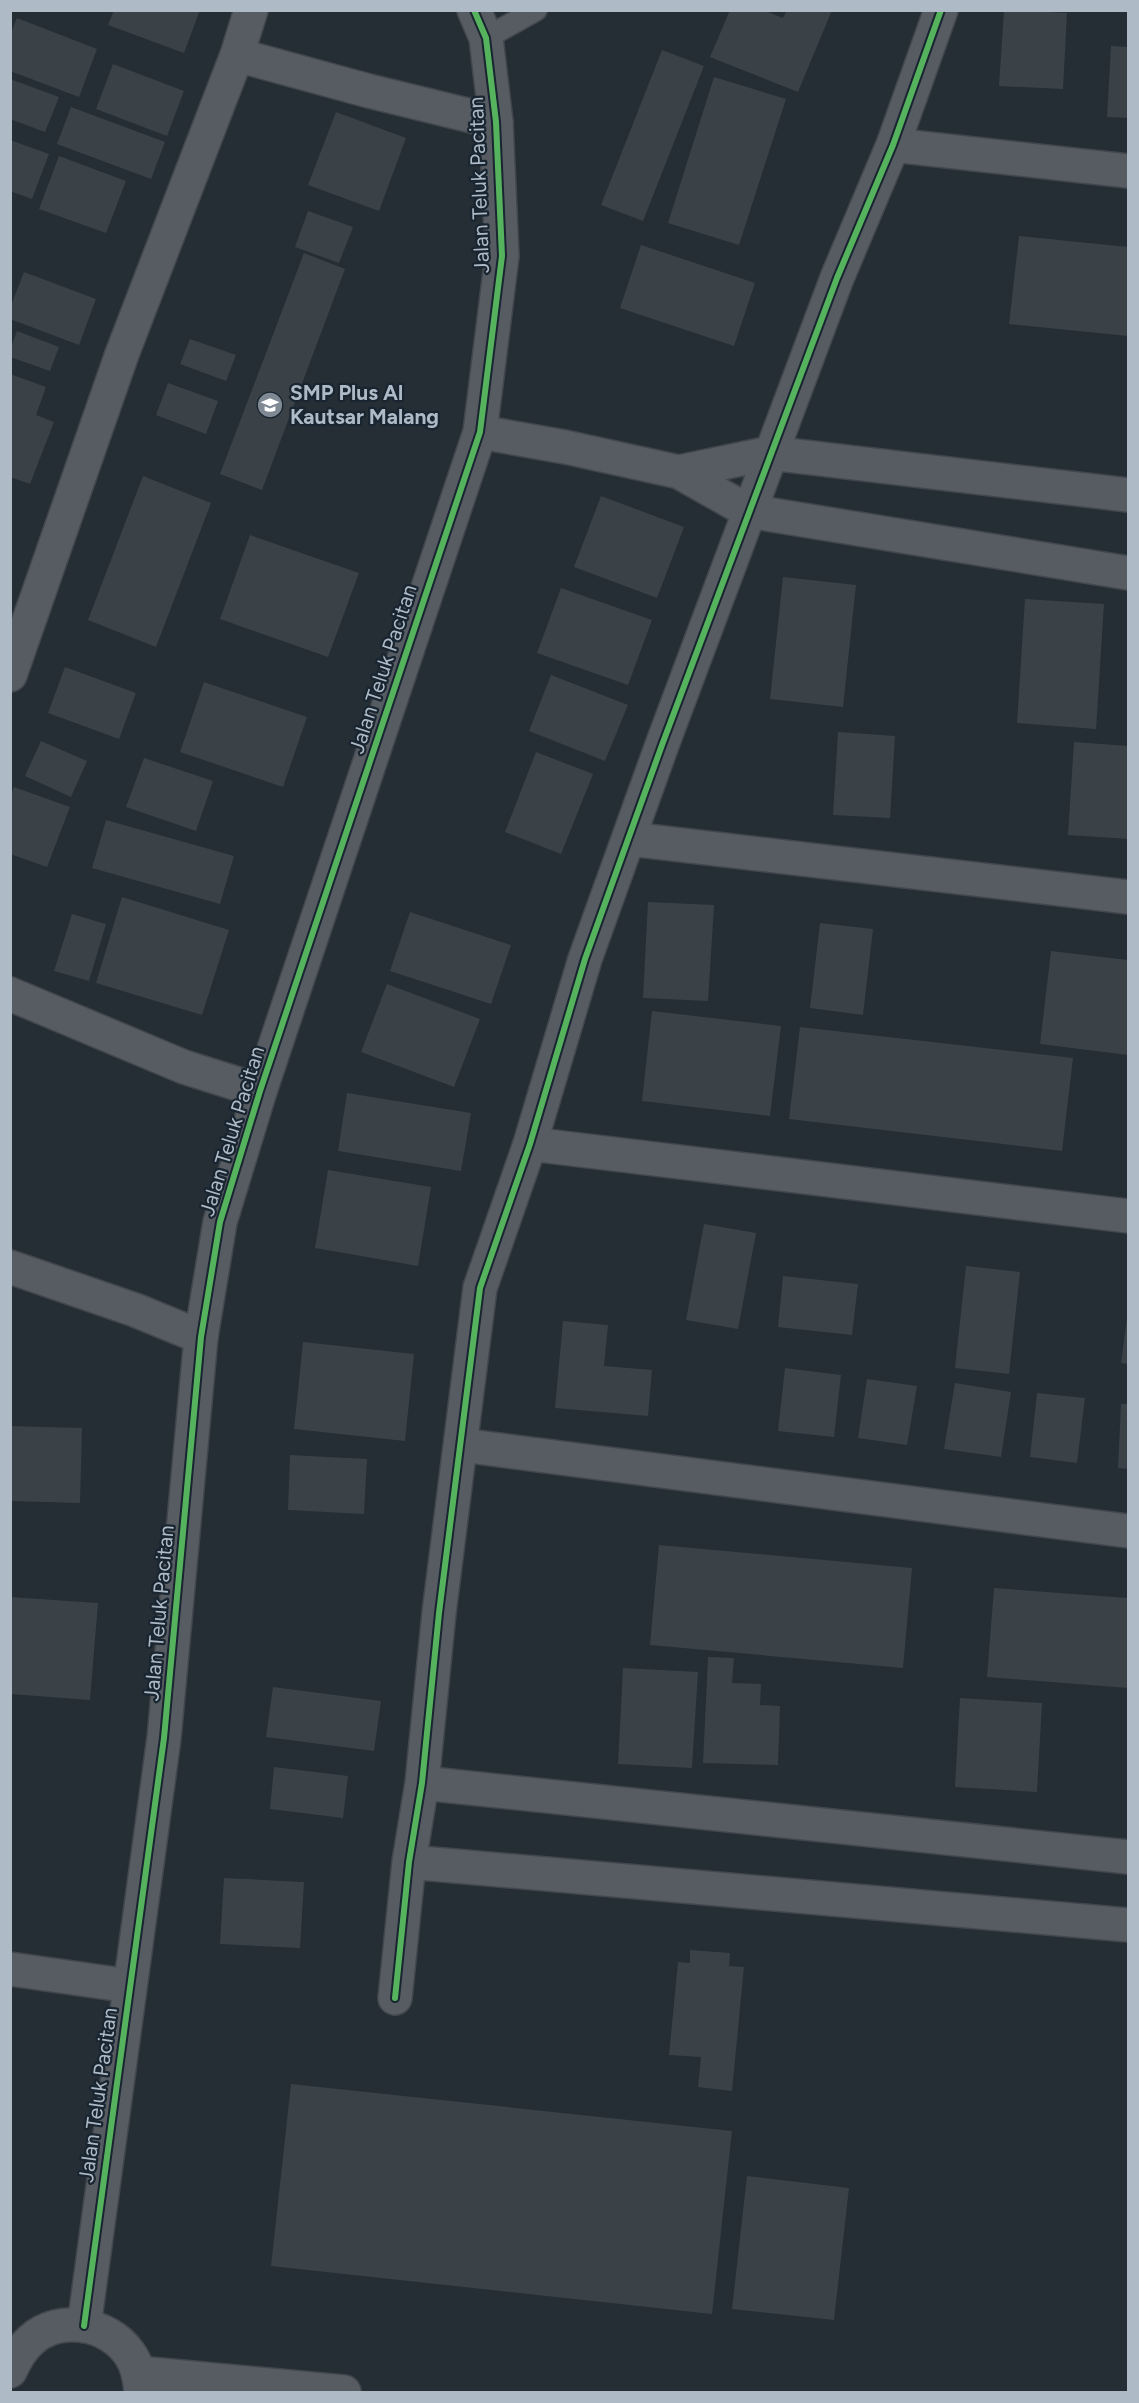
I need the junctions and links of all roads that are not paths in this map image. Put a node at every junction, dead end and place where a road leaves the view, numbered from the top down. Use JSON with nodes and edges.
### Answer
{"nodes":[{"id":1,"x":251,"y":10,"type":"edge"},
{"id":2,"x":536,"y":10,"type":"edge"},
{"id":3,"x":941,"y":10,"type":"edge"},
{"id":4,"x":480,"y":24,"type":"edge"},
{"id":5,"x":237,"y":55,"type":"junction"},
{"id":6,"x":496,"y":122,"type":"junction"},
{"id":7,"x":893,"y":145,"type":"junction"},
{"id":8,"x":1128,"y":171,"type":"edge"},
{"id":9,"x":480,"y":432,"type":"junction"},
{"id":10,"x":770,"y":453,"type":"junction"},
{"id":11,"x":679,"y":472,"type":"junction"},
{"id":12,"x":1128,"y":495,"type":"edge"},
{"id":13,"x":748,"y":511,"type":"junction"},
{"id":14,"x":1128,"y":573,"type":"edge"},
{"id":15,"x":10,"y":675,"type":"edge"},
{"id":16,"x":630,"y":839,"type":"junction"},
{"id":17,"x":1128,"y":897,"type":"edge"},
{"id":18,"x":10,"y":994,"type":"edge"},
{"id":19,"x":260,"y":1091,"type":"junction"},
{"id":20,"x":530,"y":1144,"type":"junction"},
{"id":21,"x":1128,"y":1216,"type":"edge"},
{"id":22,"x":10,"y":1267,"type":"edge"},
{"id":23,"x":201,"y":1337,"type":"junction"},
{"id":24,"x":461,"y":1445,"type":"junction"},
{"id":25,"x":1128,"y":1531,"type":"edge"},
{"id":26,"x":422,"y":1783,"type":"junction"},
{"id":27,"x":1128,"y":1857,"type":"edge"},
{"id":28,"x":409,"y":1862,"type":"junction"},
{"id":29,"x":1128,"y":1925,"type":"edge"},
{"id":30,"x":10,"y":1969,"type":"edge"},
{"id":31,"x":130,"y":1986,"type":"junction"},
{"id":32,"x":395,"y":1998,"type":"dead end"},
{"id":33,"x":84,"y":2326,"type":"junction"},
{"id":34,"x":13,"y":2360,"type":"edge"},
{"id":35,"x":140,"y":2383,"type":"edge"},
{"id":36,"x":344,"y":2392,"type":"edge"}],
"edges":[{"from":1,"to":5,"type":"street"},
{"from":2,"to":4,"type":"lane"},
{"from":3,"to":7,"type":"street"},
{"from":4,"to":6,"type":"street","name":"Jalan Teluk Pacitan"},
{"from":5,"to":6,"type":"street"},
{"from":5,"to":15,"type":"street"},
{"from":6,"to":9,"type":"street","name":"Jalan Teluk Pacitan"},
{"from":7,"to":8,"type":"street"},
{"from":7,"to":10,"type":"street"},
{"from":9,"to":11,"type":"street"},
{"from":9,"to":19,"type":"street","name":"Jalan Teluk Pacitan"},
{"from":10,"to":11,"type":"street"},
{"from":10,"to":12,"type":"street"},
{"from":10,"to":13,"type":"street"},
{"from":11,"to":13,"type":"street"},
{"from":13,"to":14,"type":"street"},
{"from":13,"to":16,"type":"street"},
{"from":16,"to":17,"type":"street"},
{"from":16,"to":20,"type":"street"},
{"from":18,"to":19,"type":"street"},
{"from":19,"to":23,"type":"street","name":"Jalan Teluk Pacitan"},
{"from":20,"to":21,"type":"street"},
{"from":20,"to":24,"type":"street"},
{"from":22,"to":23,"type":"street"},
{"from":23,"to":31,"type":"street","name":"Jalan Teluk Pacitan"},
{"from":24,"to":25,"type":"street"},
{"from":24,"to":26,"type":"street"},
{"from":26,"to":27,"type":"street"},
{"from":26,"to":28,"type":"street"},
{"from":28,"to":29,"type":"street"},
{"from":28,"to":32,"type":"street"},
{"from":30,"to":31,"type":"street"},
{"from":31,"to":33,"type":"street","name":"Jalan Teluk Pacitan"},
{"from":33,"to":34,"type":"street"},
{"from":33,"to":35,"type":"street"},
{"from":35,"to":36,"type":"street"}]}
